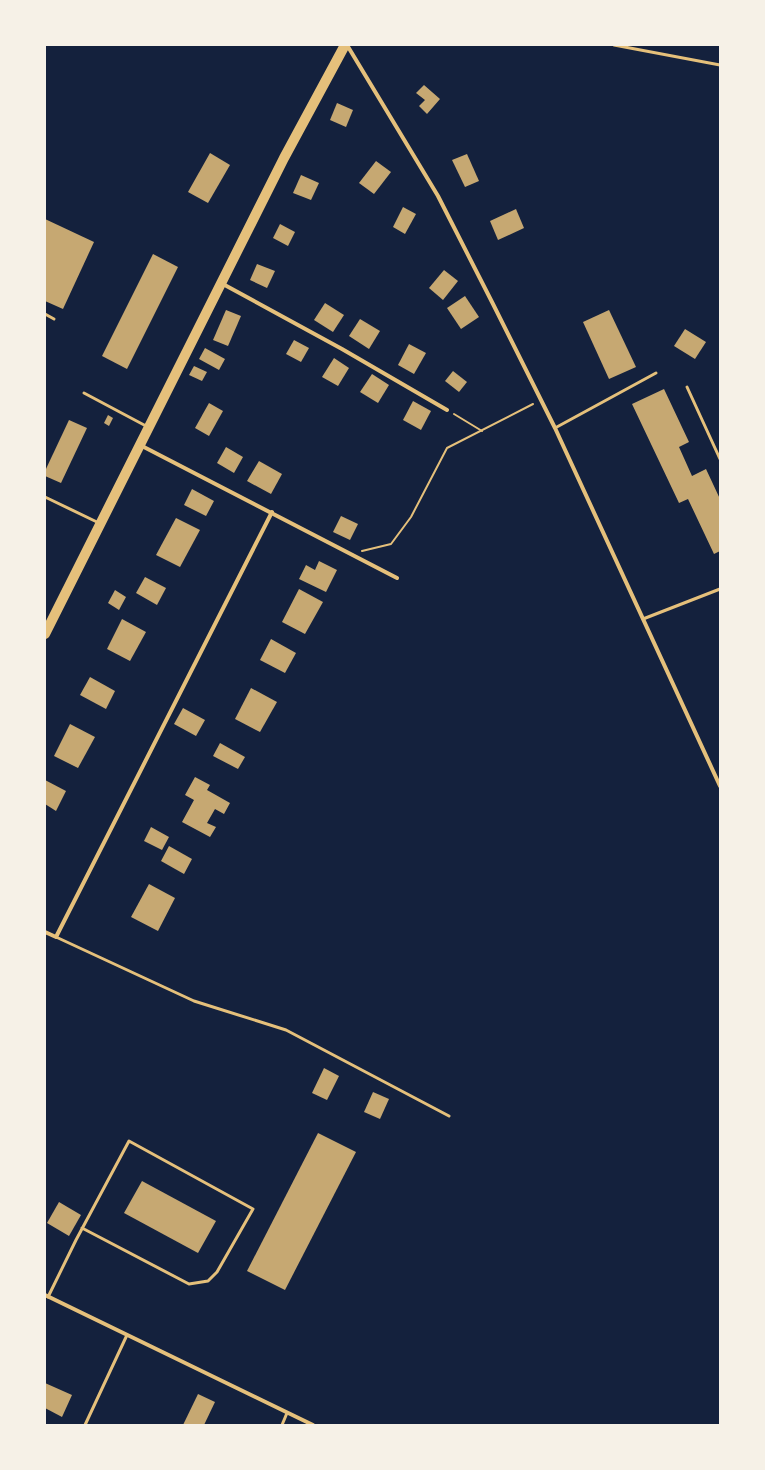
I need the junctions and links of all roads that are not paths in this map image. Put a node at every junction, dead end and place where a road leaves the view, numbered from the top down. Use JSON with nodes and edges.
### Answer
{"nodes":[{"id":1,"x":346,"y":45,"type":"edge"},
{"id":2,"x":614,"y":45,"type":"edge"},
{"id":3,"x":720,"y":65,"type":"edge"},
{"id":4,"x":220,"y":283,"type":"junction"},
{"id":5,"x":45,"y":314,"type":"edge"},
{"id":6,"x":54,"y":318,"type":"dead end"},
{"id":7,"x":656,"y":373,"type":"dead end"},
{"id":8,"x":687,"y":387,"type":"dead end"},
{"id":9,"x":84,"y":393,"type":"dead end"},
{"id":10,"x":446,"y":410,"type":"road end"},
{"id":11,"x":148,"y":427,"type":"junction"},
{"id":12,"x":555,"y":428,"type":"junction"},
{"id":13,"x":139,"y":445,"type":"junction"},
{"id":14,"x":720,"y":460,"type":"edge"},
{"id":15,"x":45,"y":498,"type":"edge"},
{"id":16,"x":272,"y":512,"type":"junction"},
{"id":17,"x":100,"y":524,"type":"junction"},
{"id":18,"x":398,"y":578,"type":"dead end"},
{"id":19,"x":720,"y":589,"type":"edge"},
{"id":20,"x":643,"y":619,"type":"junction"},
{"id":21,"x":45,"y":634,"type":"edge"},
{"id":22,"x":720,"y":786,"type":"edge"},
{"id":23,"x":45,"y":932,"type":"edge"},
{"id":24,"x":56,"y":936,"type":"junction"},
{"id":25,"x":449,"y":1116,"type":"dead end"},
{"id":26,"x":82,"y":1228,"type":"junction"},
{"id":27,"x":47,"y":1296,"type":"edge"},
{"id":28,"x":127,"y":1335,"type":"junction"},
{"id":29,"x":287,"y":1413,"type":"junction"},
{"id":30,"x":85,"y":1425,"type":"edge"},
{"id":31,"x":282,"y":1425,"type":"edge"},
{"id":32,"x":313,"y":1425,"type":"edge"}],
"edges":[{"from":1,"to":4,"type":"main road"},
{"from":1,"to":12,"type":"street"},
{"from":2,"to":3,"type":"lane"},
{"from":4,"to":10,"type":"street"},
{"from":4,"to":11,"type":"main road"},
{"from":5,"to":6,"type":"lane"},
{"from":7,"to":12,"type":"lane"},
{"from":8,"to":14,"type":"lane"},
{"from":9,"to":11,"type":"lane"},
{"from":11,"to":13,"type":"main road"},
{"from":12,"to":20,"type":"street"},
{"from":13,"to":16,"type":"street"},
{"from":13,"to":17,"type":"main road"},
{"from":15,"to":17,"type":"lane"},
{"from":16,"to":18,"type":"street"},
{"from":16,"to":24,"type":"street"},
{"from":17,"to":21,"type":"main road"},
{"from":19,"to":20,"type":"lane"},
{"from":20,"to":22,"type":"street"},
{"from":23,"to":24,"type":"street"},
{"from":24,"to":25,"type":"lane"},
{"from":26,"to":26,"type":"lane"},
{"from":26,"to":27,"type":"lane"},
{"from":27,"to":28,"type":"street"},
{"from":28,"to":29,"type":"street"},
{"from":28,"to":30,"type":"lane"},
{"from":29,"to":31,"type":"lane"},
{"from":29,"to":32,"type":"street"}]}
